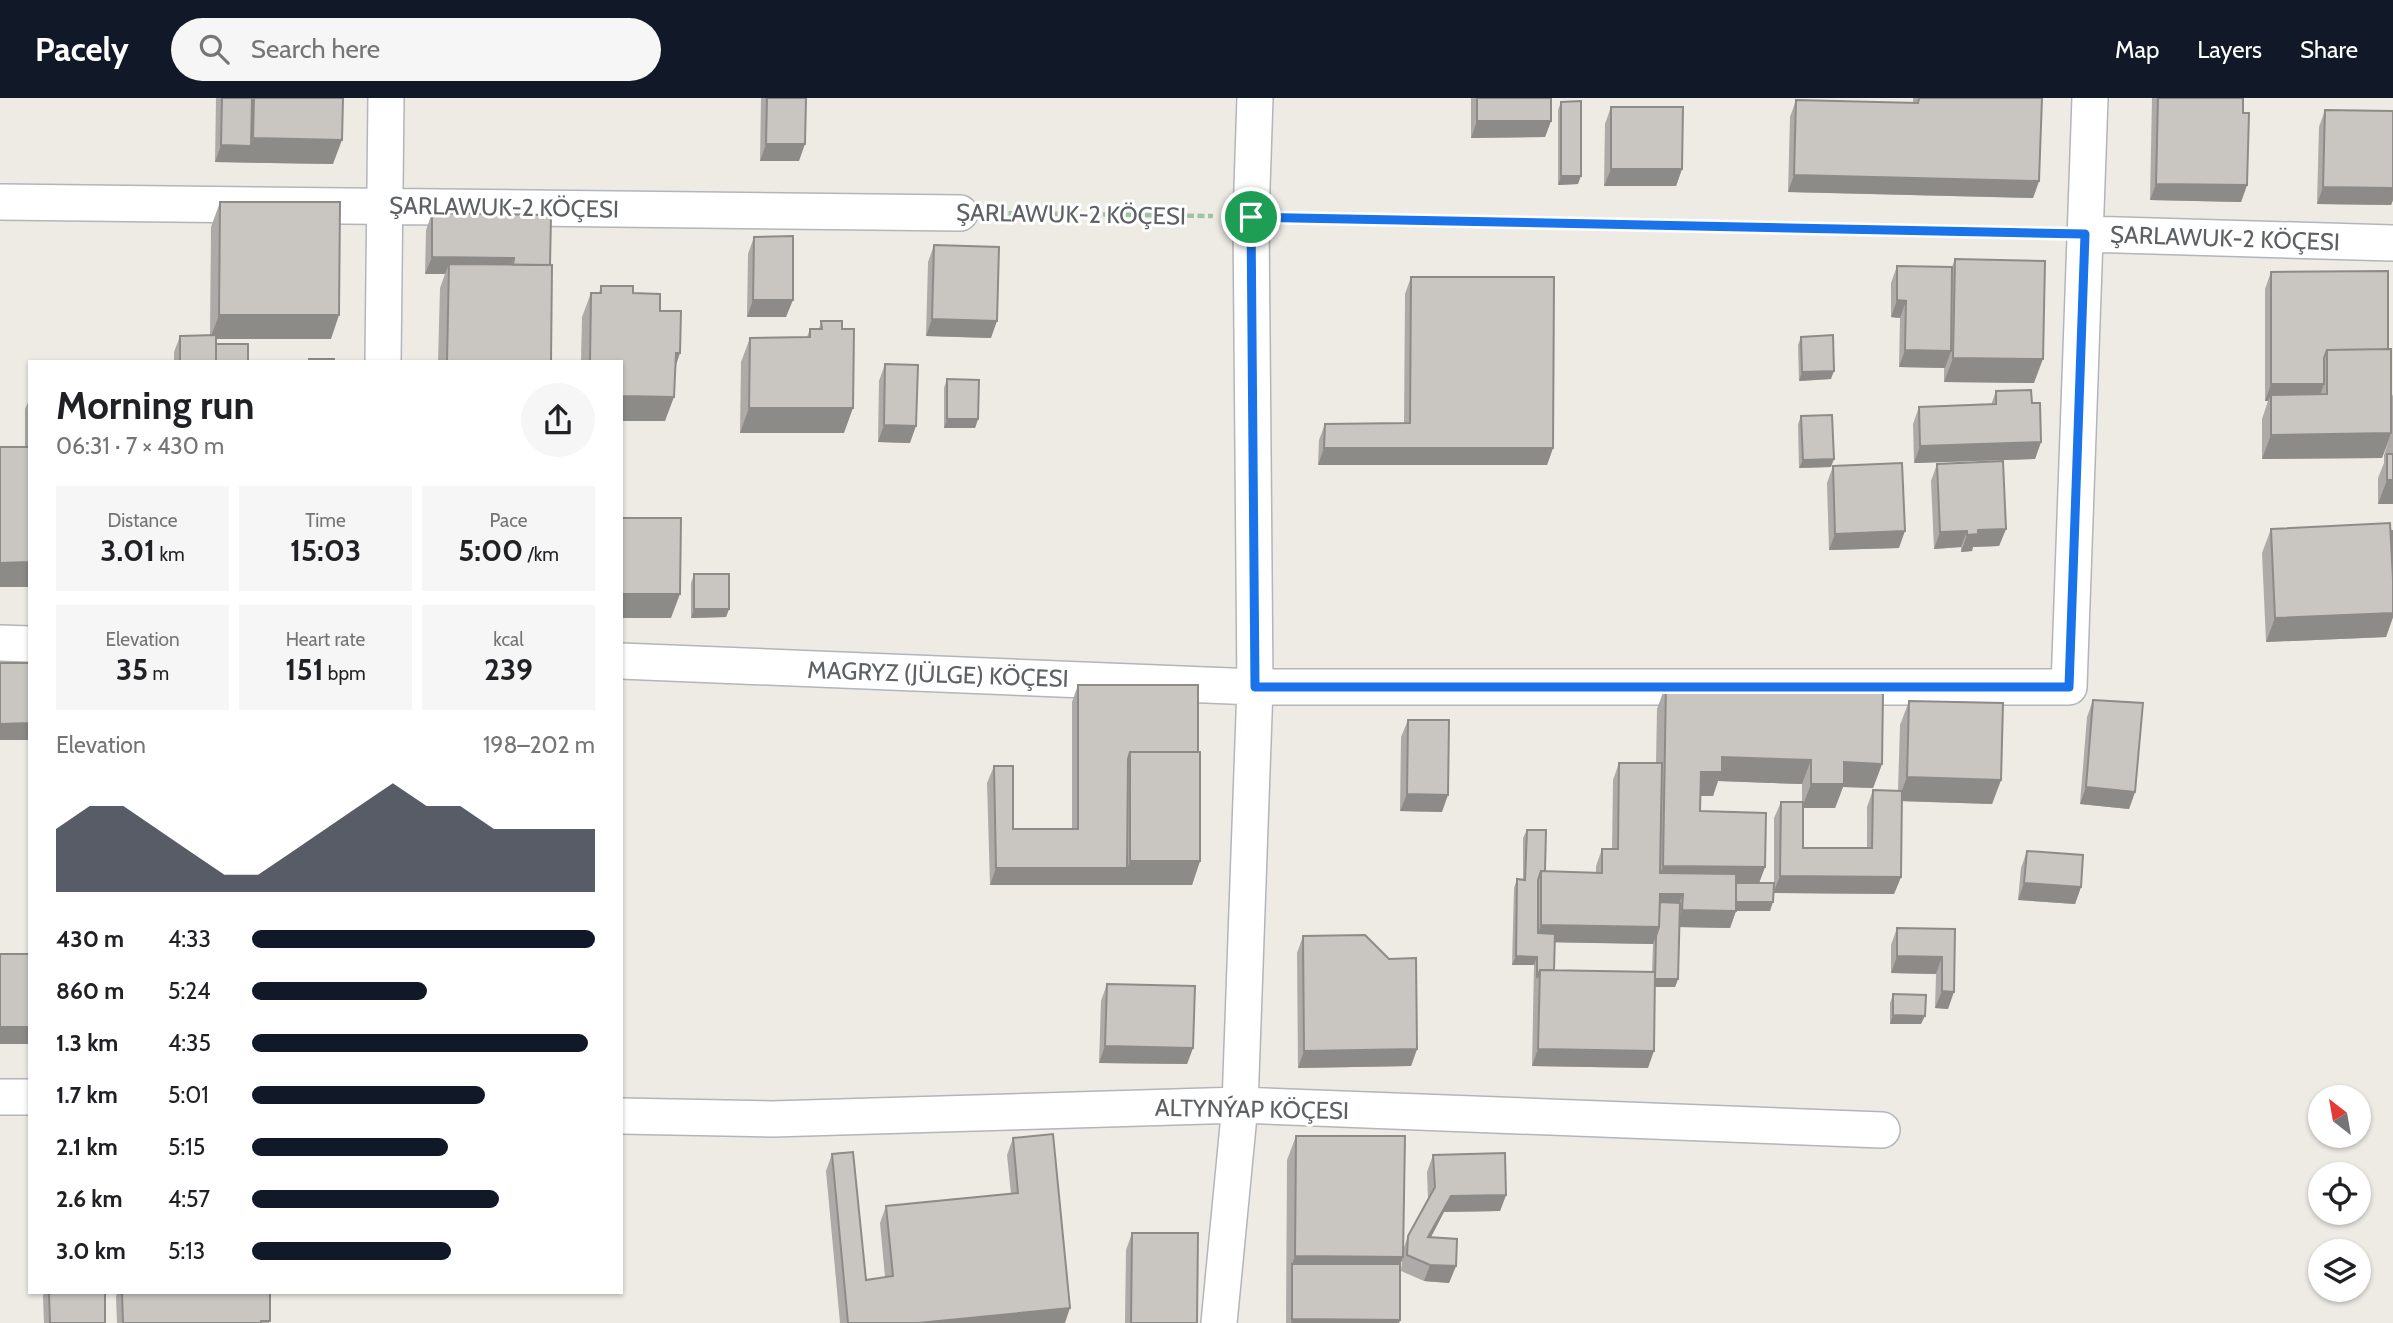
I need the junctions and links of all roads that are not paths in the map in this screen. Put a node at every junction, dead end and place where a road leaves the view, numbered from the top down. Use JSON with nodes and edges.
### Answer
{"nodes":[{"id":1,"x":386,"y":98,"type":"edge"},
{"id":2,"x":1255,"y":98,"type":"edge"},
{"id":3,"x":2090,"y":98,"type":"edge"},
{"id":4,"x":0,"y":202,"type":"edge"},
{"id":5,"x":384,"y":205,"type":"junction"},
{"id":6,"x":960,"y":213,"type":"road end"},
{"id":7,"x":2085,"y":234,"type":"junction"},
{"id":8,"x":2393,"y":243,"type":"edge"},
{"id":9,"x":383,"y":360,"type":"edge"},
{"id":10,"x":0,"y":643,"type":"edge"},
{"id":11,"x":28,"y":644,"type":"edge"},
{"id":12,"x":623,"y":661,"type":"edge"},
{"id":13,"x":1255,"y":687,"type":"junction"},
{"id":14,"x":0,"y":1097,"type":"edge"},
{"id":15,"x":28,"y":1097,"type":"edge"},
{"id":16,"x":1240,"y":1105,"type":"junction"},
{"id":17,"x":623,"y":1116,"type":"edge"},
{"id":18,"x":1882,"y":1130,"type":"dead end"},
{"id":19,"x":1219,"y":1323,"type":"edge"}],
"edges":[{"from":1,"to":5,"type":"street"},
{"from":2,"to":13,"type":"street"},
{"from":3,"to":7,"type":"street"},
{"from":4,"to":5,"type":"street","name":"ŞARLAWUK-2 KÖÇESI"},
{"from":5,"to":6,"type":"street","name":"ŞARLAWUK-2 KÖÇESI"},
{"from":5,"to":9,"type":"street"},
{"from":7,"to":8,"type":"street","name":"ŞARLAWUK-2 KÖÇESI"},
{"from":7,"to":13,"type":"street","name":"MAGRYZ (JÜLGE) KÖÇESI"},
{"from":10,"to":11,"type":"street"},
{"from":12,"to":13,"type":"street","name":"MAGRYZ (JÜLGE) KÖÇESI"},
{"from":13,"to":16,"type":"street"},
{"from":14,"to":15,"type":"street"},
{"from":16,"to":17,"type":"street","name":"ALTYNÝAP KÖÇESI"},
{"from":16,"to":18,"type":"street","name":"ALTYNÝAP KÖÇESI"},
{"from":16,"to":19,"type":"street"}]}
